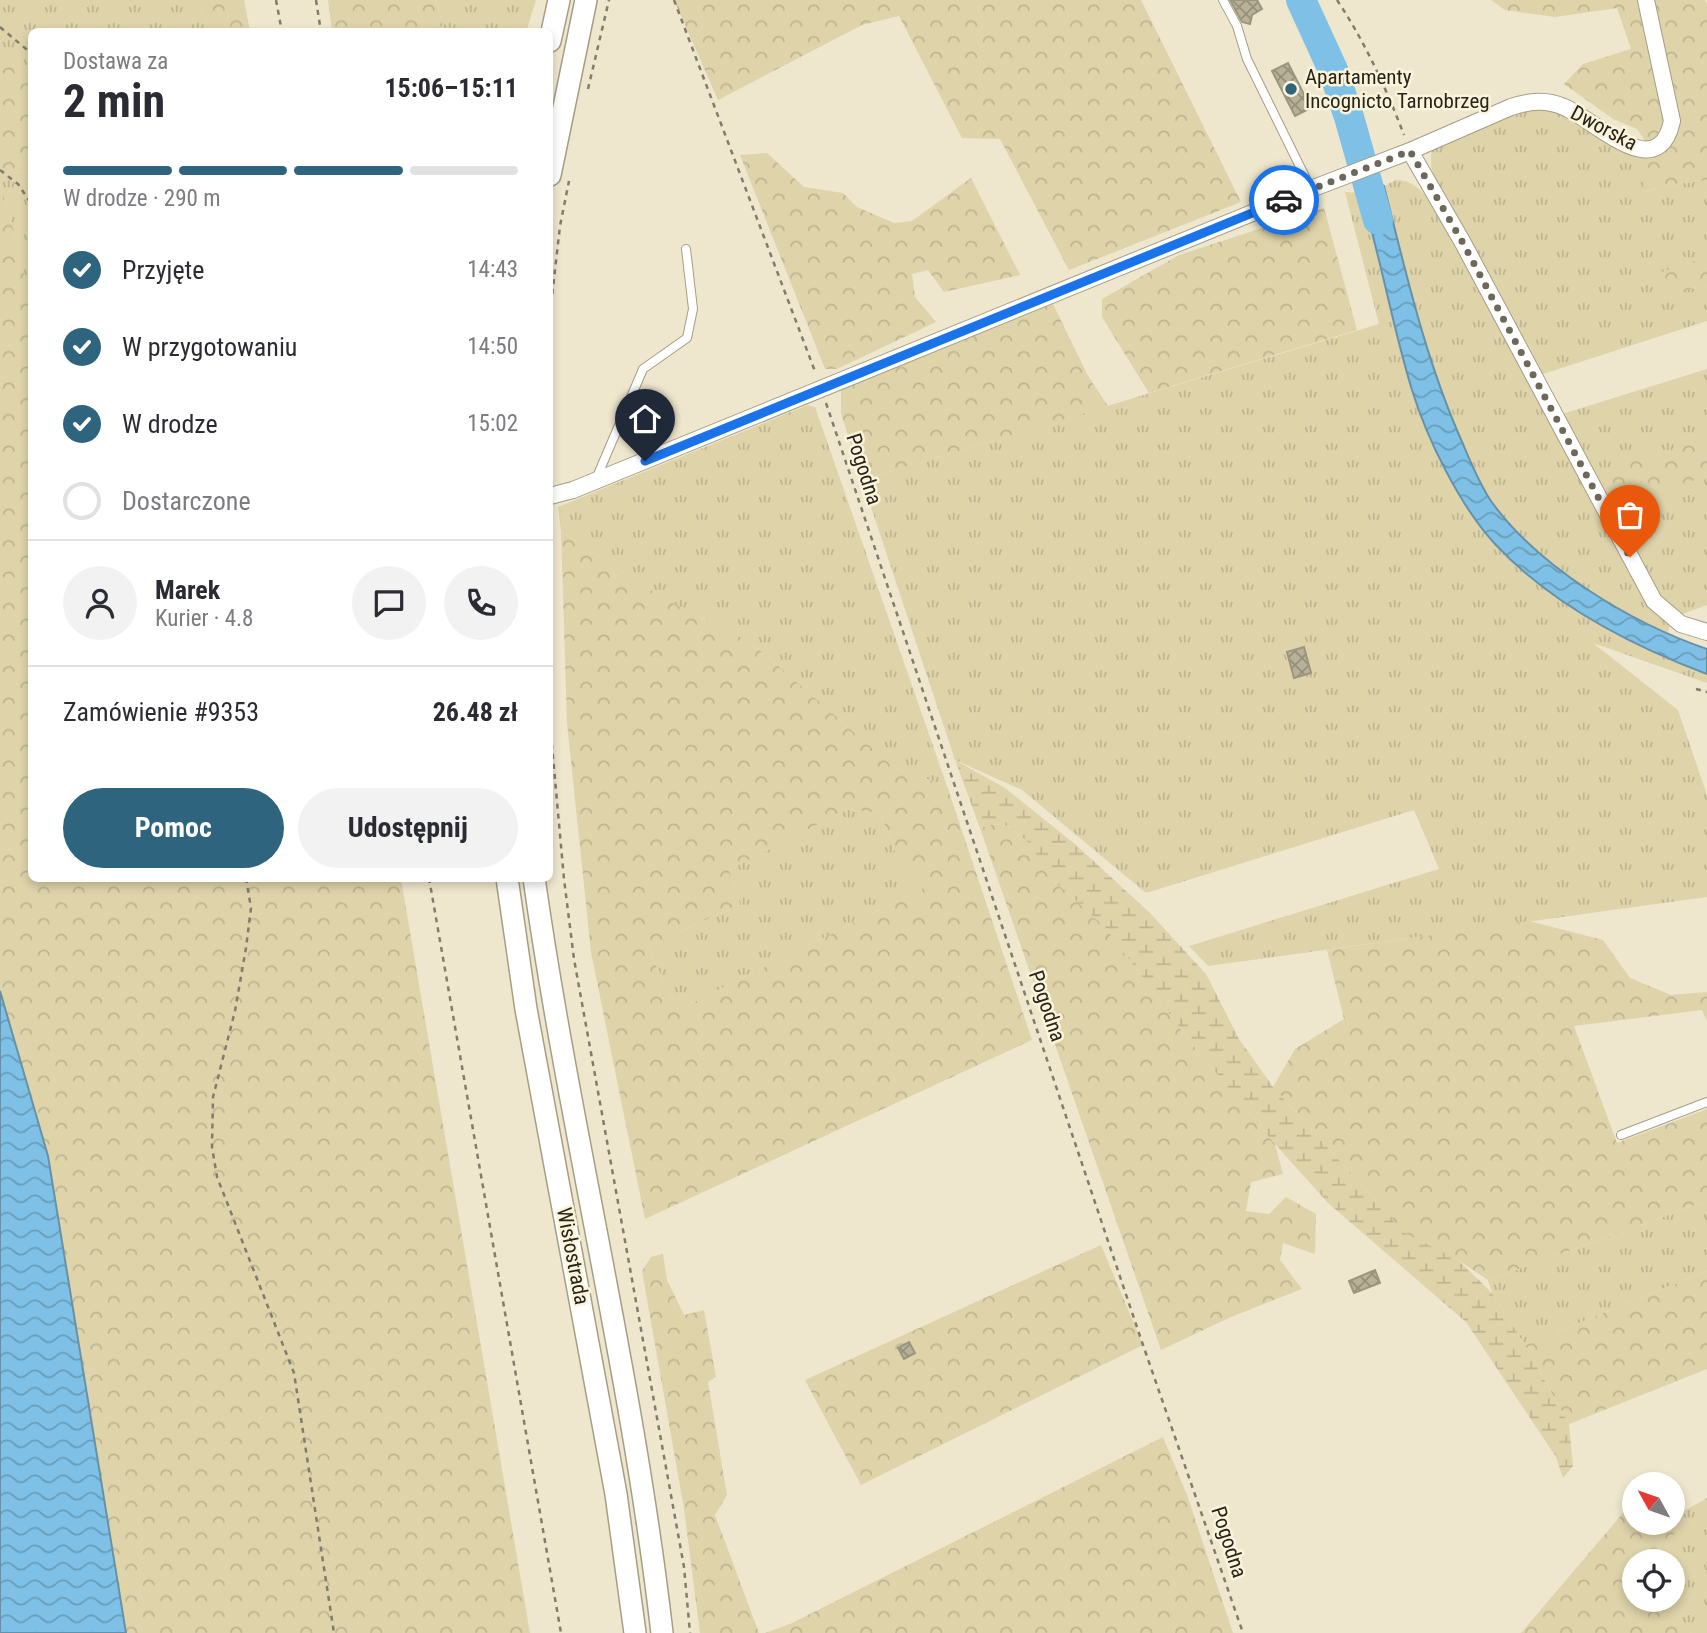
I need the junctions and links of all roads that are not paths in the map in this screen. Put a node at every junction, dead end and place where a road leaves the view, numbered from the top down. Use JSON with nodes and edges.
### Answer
{"nodes":[{"id":1,"x":559,"y":0,"type":"edge"},
{"id":2,"x":586,"y":0,"type":"edge"},
{"id":3,"x":1223,"y":0,"type":"edge"},
{"id":4,"x":1646,"y":0,"type":"edge"},
{"id":5,"x":553,"y":28,"type":"edge"},
{"id":6,"x":1410,"y":151,"type":"junction"},
{"id":7,"x":560,"y":175,"type":"edge"},
{"id":8,"x":1311,"y":188,"type":"junction"},
{"id":9,"x":686,"y":249,"type":"dead end"},
{"id":10,"x":595,"y":481,"type":"junction"},
{"id":11,"x":553,"y":495,"type":"edge"},
{"id":12,"x":1707,"y":632,"type":"edge"},
{"id":13,"x":509,"y":882,"type":"edge"},
{"id":14,"x":535,"y":882,"type":"edge"},
{"id":15,"x":1707,"y":1102,"type":"edge"},
{"id":16,"x":1621,"y":1135,"type":"dead end"},
{"id":17,"x":635,"y":1633,"type":"edge"},
{"id":18,"x":662,"y":1633,"type":"edge"}],
"edges":[{"from":1,"to":5,"type":"main road"},
{"from":2,"to":7,"type":"main road"},
{"from":3,"to":8,"type":"lane"},
{"from":4,"to":6,"type":"street","name":"Dworska"},
{"from":6,"to":8,"type":"street","name":"Dworska"},
{"from":6,"to":12,"type":"street"},
{"from":8,"to":10,"type":"street","name":"Dworska"},
{"from":9,"to":10,"type":"lane"},
{"from":10,"to":11,"type":"street","name":"Dworska"},
{"from":13,"to":17,"type":"main road","name":"Wisłostrada"},
{"from":14,"to":18,"type":"main road","name":"Wisłostrada"},
{"from":15,"to":16,"type":"lane"}]}
